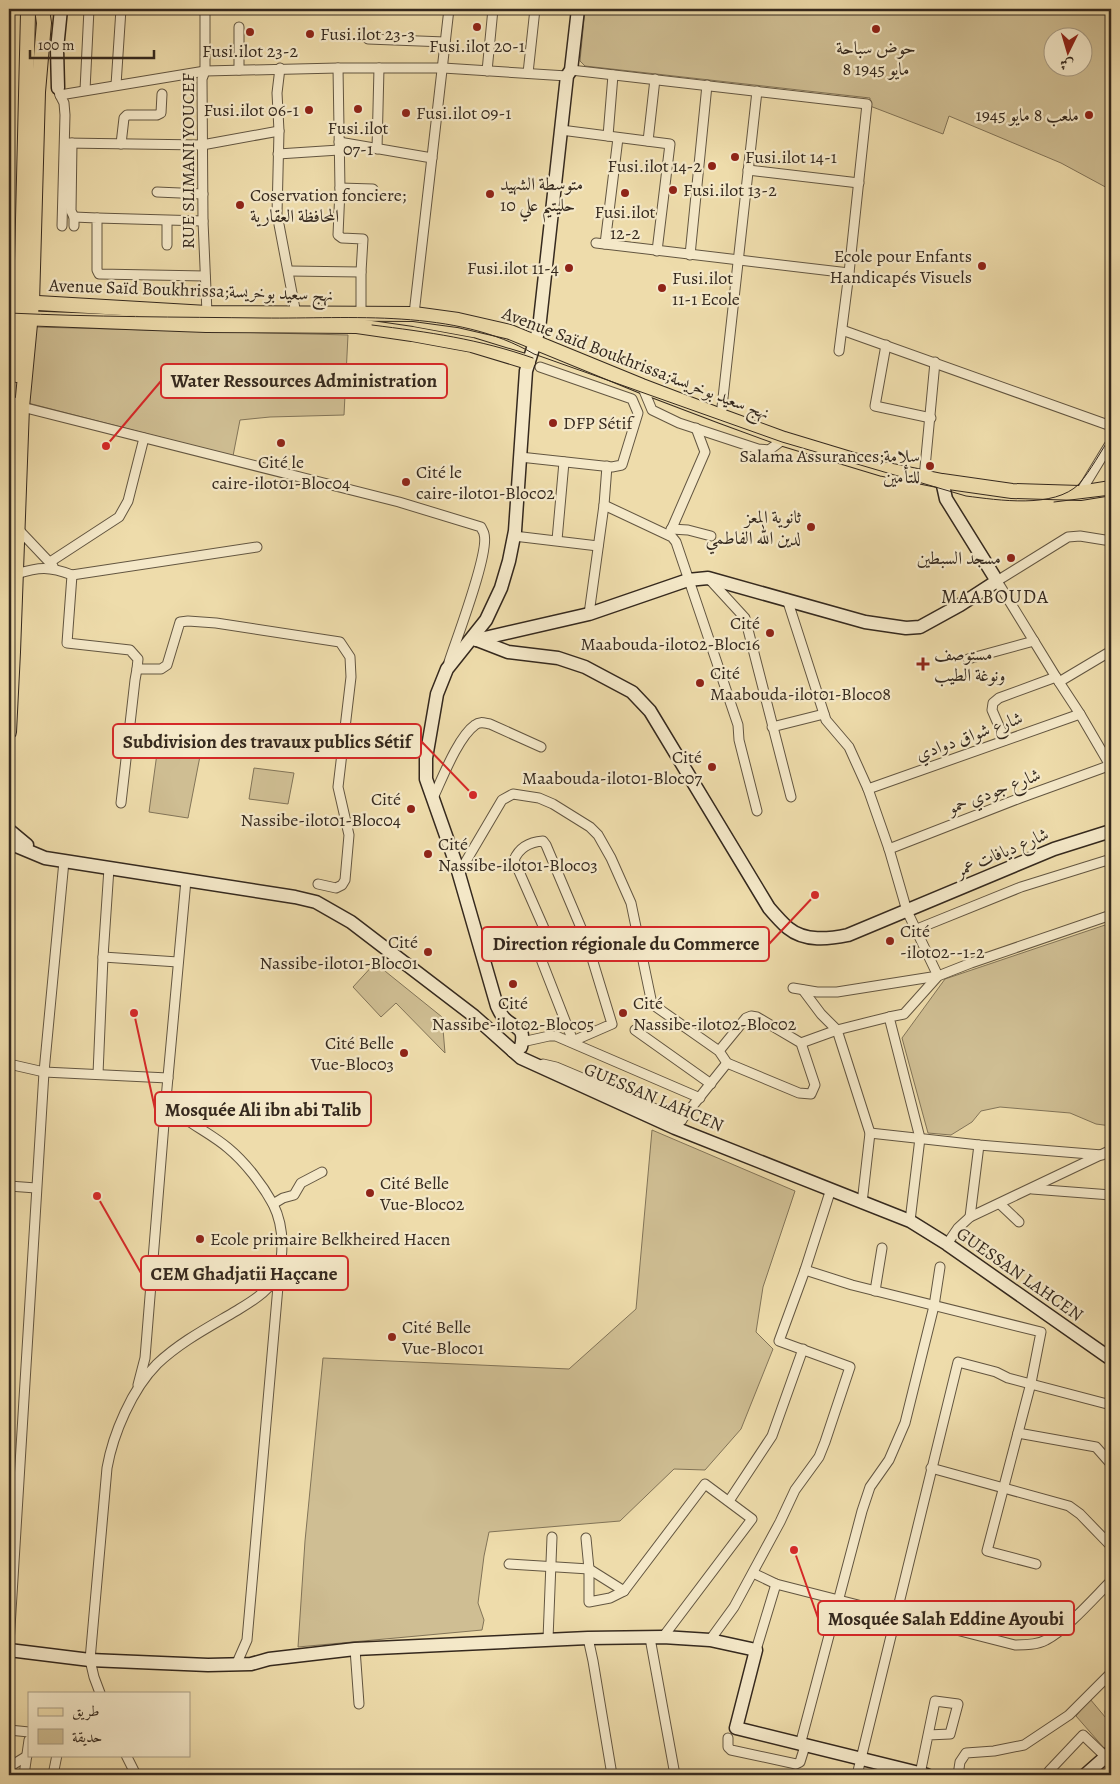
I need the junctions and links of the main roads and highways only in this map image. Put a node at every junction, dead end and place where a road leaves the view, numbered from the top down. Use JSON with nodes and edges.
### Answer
{"nodes":[{"id":1,"x":26,"y":9,"type":"edge"},
{"id":2,"x":42,"y":9,"type":"edge"},
{"id":3,"x":21,"y":301,"type":"edge"},
{"id":4,"x":20,"y":319,"type":"edge"},
{"id":5,"x":14,"y":356,"type":"edge"},
{"id":6,"x":534,"y":364,"type":"road end"},
{"id":7,"x":18,"y":405,"type":"junction"},
{"id":8,"x":1111,"y":488,"type":"edge"},
{"id":9,"x":9,"y":504,"type":"edge"},
{"id":10,"x":13,"y":526,"type":"edge"},
{"id":11,"x":9,"y":732,"type":"edge"}],
"edges":[{"from":1,"to":3,"type":"main road"},
{"from":2,"to":3,"type":"main road"},
{"from":3,"to":4,"type":"main road"},
{"from":3,"to":8,"type":"main road","name":"Avenue Saïd Boukhrissa;نهج سعيد بوخريسة"},
{"from":4,"to":5,"type":"main road"},
{"from":4,"to":6,"type":"main road","name":"Avenue Saïd Boukhrissa;نهج سعيد بوخريسة"},
{"from":4,"to":7,"type":"main road"},
{"from":5,"to":7,"type":"main road"},
{"from":7,"to":9,"type":"main road"},
{"from":7,"to":10,"type":"main road"},
{"from":10,"to":11,"type":"main road"}]}
